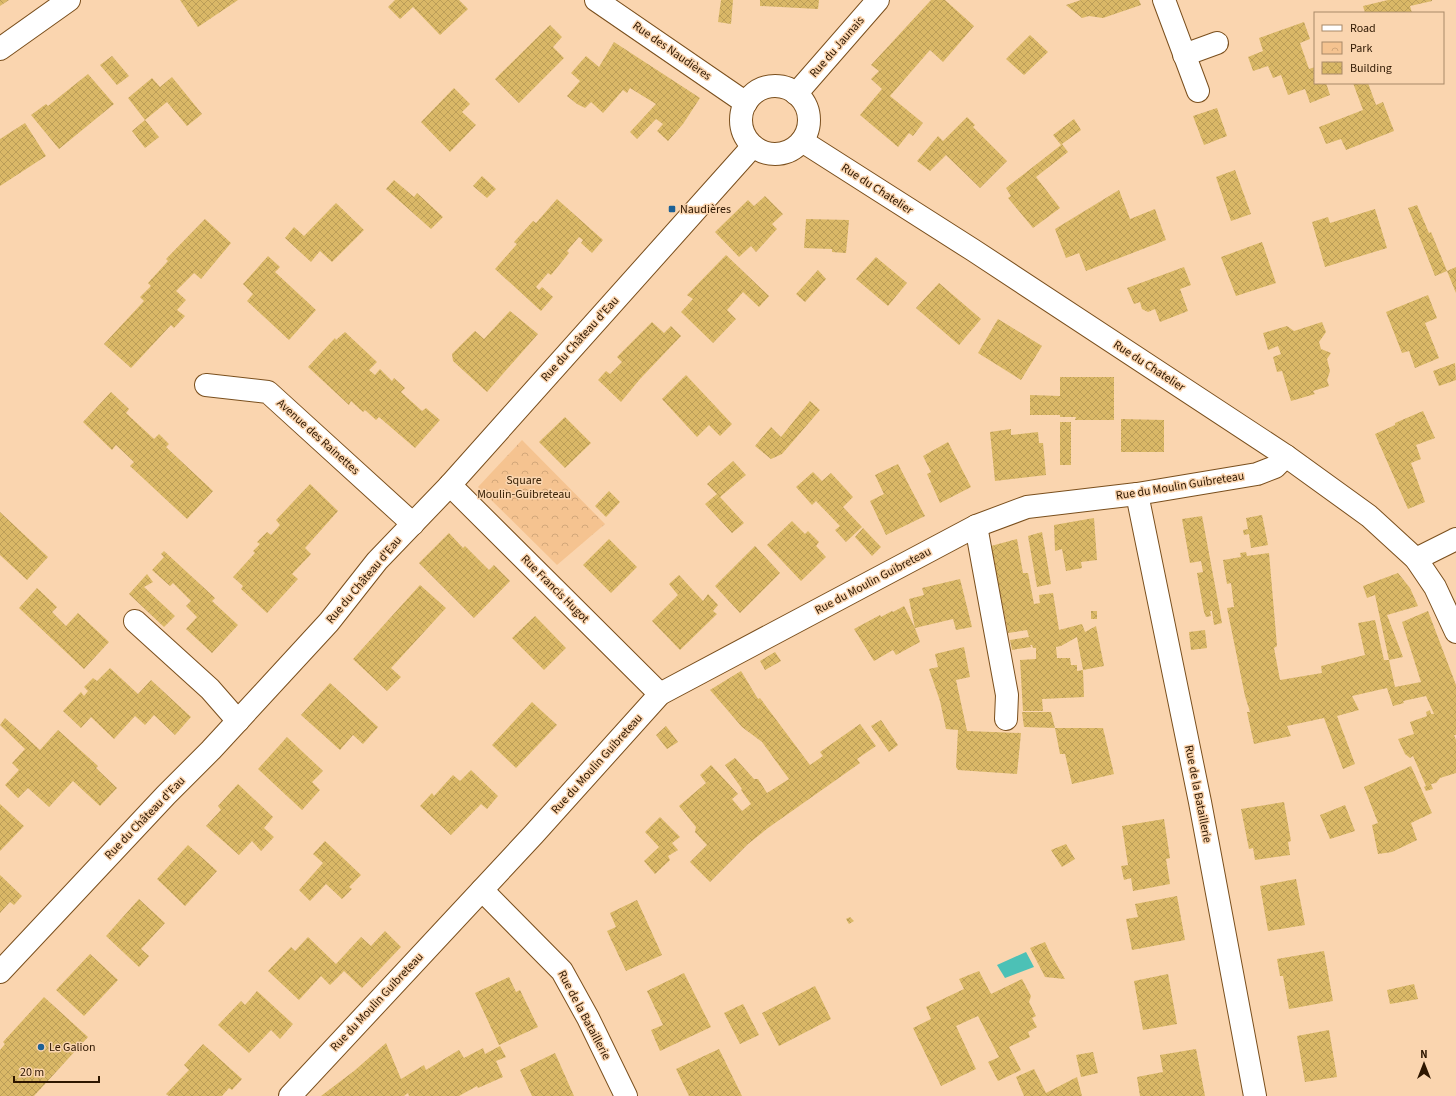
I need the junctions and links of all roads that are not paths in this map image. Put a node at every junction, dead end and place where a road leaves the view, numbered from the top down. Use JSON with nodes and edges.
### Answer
{"nodes":[{"id":1,"x":69,"y":0,"type":"edge"},
{"id":2,"x":596,"y":0,"type":"edge"},
{"id":3,"x":878,"y":0,"type":"edge"},
{"id":4,"x":1164,"y":0,"type":"edge"},
{"id":5,"x":1218,"y":43,"type":"dead end"},
{"id":6,"x":0,"y":49,"type":"edge"},
{"id":7,"x":1184,"y":55,"type":"junction"},
{"id":8,"x":1198,"y":91,"type":"dead end"},
{"id":9,"x":796,"y":94,"type":"junction"},
{"id":10,"x":746,"y":103,"type":"junction"},
{"id":11,"x":802,"y":141,"type":"junction"},
{"id":12,"x":754,"y":146,"type":"junction"},
{"id":13,"x":206,"y":385,"type":"dead end"},
{"id":14,"x":1286,"y":456,"type":"junction"},
{"id":15,"x":450,"y":485,"type":"junction"},
{"id":16,"x":1137,"y":494,"type":"junction"},
{"id":17,"x":413,"y":524,"type":"junction"},
{"id":18,"x":976,"y":526,"type":"junction"},
{"id":19,"x":1456,"y":539,"type":"edge"},
{"id":20,"x":1416,"y":559,"type":"junction"},
{"id":21,"x":135,"y":621,"type":"dead end"},
{"id":22,"x":1455,"y":626,"type":"edge"},
{"id":23,"x":660,"y":694,"type":"junction"},
{"id":24,"x":1006,"y":719,"type":"dead end"},
{"id":25,"x":238,"y":721,"type":"junction"},
{"id":26,"x":482,"y":890,"type":"junction"},
{"id":27,"x":0,"y":972,"type":"edge"},
{"id":28,"x":290,"y":1096,"type":"edge"},
{"id":29,"x":626,"y":1096,"type":"edge"},
{"id":30,"x":1254,"y":1096,"type":"edge"}],
"edges":[{"from":1,"to":6,"type":"street"},
{"from":2,"to":10,"type":"street","name":"Rue des Naudières"},
{"from":3,"to":9,"type":"street","name":"Rue du Jaunais"},
{"from":4,"to":7,"type":"street"},
{"from":5,"to":7,"type":"street"},
{"from":7,"to":8,"type":"street"},
{"from":9,"to":10,"type":"street"},
{"from":9,"to":11,"type":"street"},
{"from":10,"to":12,"type":"street"},
{"from":11,"to":12,"type":"street"},
{"from":11,"to":14,"type":"street","name":"Rue du Chatelier"},
{"from":12,"to":15,"type":"street","name":"Rue du Château d'Eau"},
{"from":13,"to":17,"type":"street","name":"Avenue des Rainettes"},
{"from":14,"to":16,"type":"street","name":"Rue du Moulin Guibreteau"},
{"from":14,"to":20,"type":"street","name":"Rue du Chatelier"},
{"from":15,"to":17,"type":"street","name":"Rue du Château d'Eau"},
{"from":15,"to":23,"type":"street","name":"Rue Francis Hugot"},
{"from":16,"to":18,"type":"street","name":"Rue du Moulin Guibreteau"},
{"from":16,"to":30,"type":"street","name":"Rue de la Bataillerie"},
{"from":17,"to":25,"type":"street","name":"Rue du Château d'Eau"},
{"from":18,"to":23,"type":"street","name":"Rue du Moulin Guibreteau"},
{"from":18,"to":24,"type":"street"},
{"from":19,"to":20,"type":"street"},
{"from":20,"to":22,"type":"street","name":"Rue du Chatelier"},
{"from":21,"to":25,"type":"street"},
{"from":23,"to":26,"type":"street","name":"Rue du Moulin Guibreteau"},
{"from":25,"to":27,"type":"street","name":"Rue du Château d'Eau"},
{"from":26,"to":28,"type":"street","name":"Rue du Moulin Guibreteau"},
{"from":26,"to":29,"type":"street","name":"Rue de la Bataillerie"}]}
